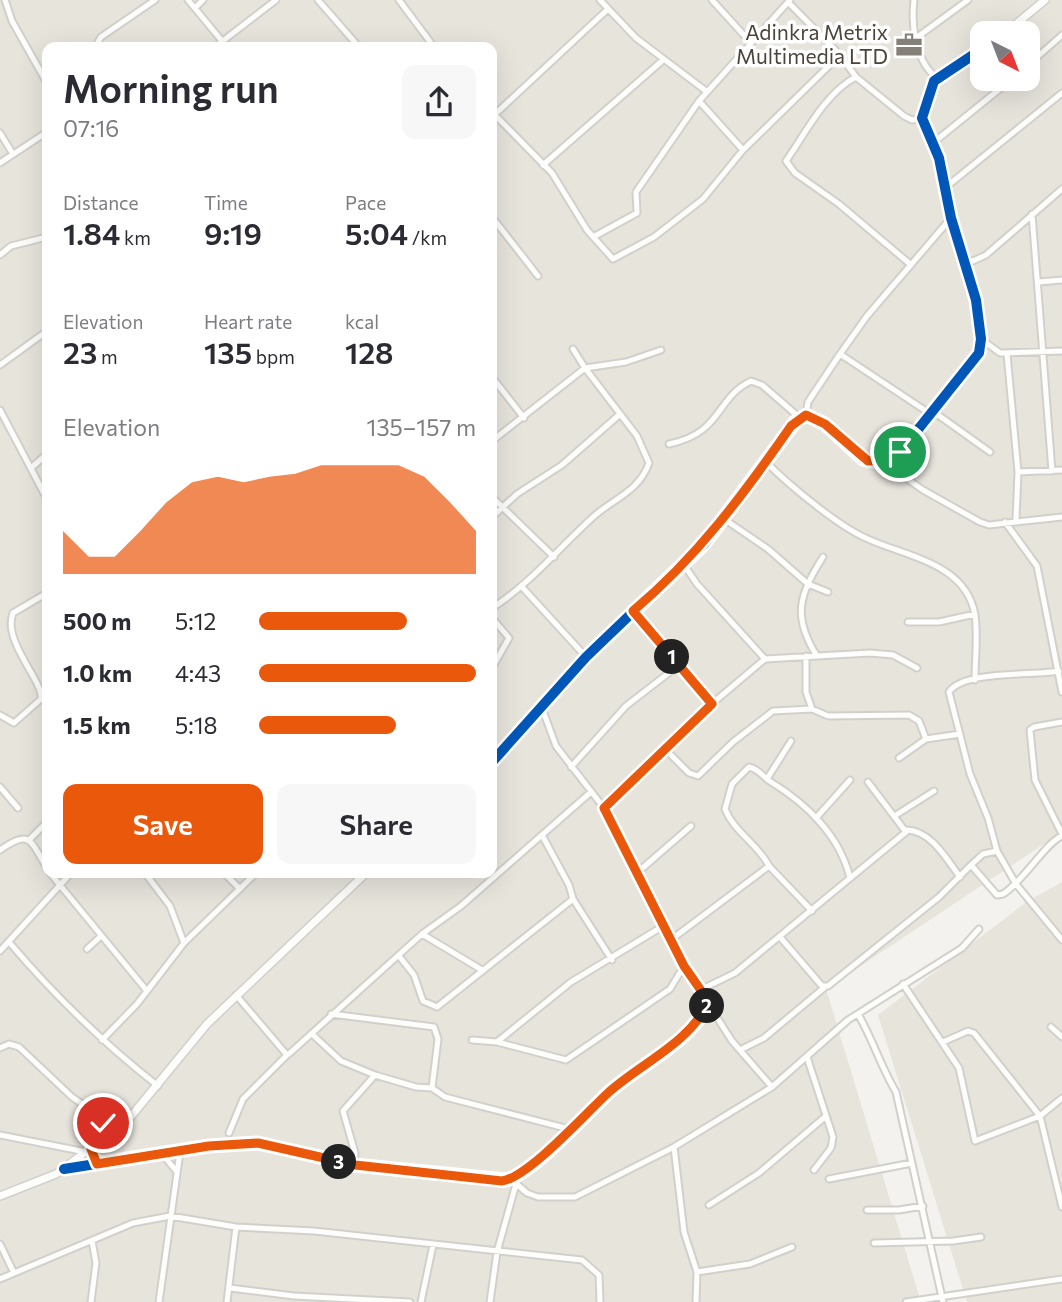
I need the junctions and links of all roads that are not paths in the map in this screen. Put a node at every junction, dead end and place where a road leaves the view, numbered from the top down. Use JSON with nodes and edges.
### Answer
{"nodes":[{"id":1,"x":5,"y":0,"type":"edge"},
{"id":2,"x":155,"y":0,"type":"edge"},
{"id":3,"x":188,"y":0,"type":"edge"},
{"id":4,"x":203,"y":0,"type":"edge"},
{"id":5,"x":276,"y":0,"type":"edge"},
{"id":6,"x":318,"y":0,"type":"edge"},
{"id":7,"x":399,"y":0,"type":"edge"},
{"id":8,"x":601,"y":0,"type":"edge"},
{"id":9,"x":712,"y":0,"type":"edge"},
{"id":10,"x":914,"y":0,"type":"edge"},
{"id":11,"x":968,"y":0,"type":"edge"},
{"id":12,"x":1045,"y":0,"type":"edge"},
{"id":13,"x":789,"y":1,"type":"edge"},
{"id":14,"x":195,"y":8,"type":"junction"},
{"id":15,"x":608,"y":9,"type":"junction"},
{"id":16,"x":1020,"y":21,"type":"edge"},
{"id":17,"x":1062,"y":35,"type":"edge"},
{"id":18,"x":916,"y":38,"type":"junction"},
{"id":19,"x":222,"y":41,"type":"joint"},
{"id":20,"x":98,"y":42,"type":"edge"},
{"id":21,"x":354,"y":42,"type":"edge"},
{"id":22,"x":430,"y":42,"type":"edge"},
{"id":23,"x":751,"y":43,"type":"junction"},
{"id":24,"x":1040,"y":54,"type":"edge"},
{"id":25,"x":840,"y":55,"type":"junction"},
{"id":26,"x":970,"y":57,"type":"edge"},
{"id":27,"x":663,"y":60,"type":"junction"},
{"id":28,"x":42,"y":74,"type":"edge"},
{"id":29,"x":856,"y":77,"type":"junction"},
{"id":30,"x":937,"y":78,"type":"junction"},
{"id":31,"x":706,"y":91,"type":"junction"},
{"id":32,"x":997,"y":91,"type":"edge"},
{"id":33,"x":1062,"y":93,"type":"edge"},
{"id":34,"x":699,"y":101,"type":"junction"},
{"id":35,"x":497,"y":111,"type":"edge"},
{"id":36,"x":922,"y":118,"type":"junction"},
{"id":37,"x":497,"y":119,"type":"edge"},
{"id":38,"x":0,"y":133,"type":"edge"},
{"id":39,"x":42,"y":135,"type":"edge"},
{"id":40,"x":933,"y":143,"type":"junction"},
{"id":41,"x":743,"y":150,"type":"junction"},
{"id":42,"x":13,"y":154,"type":"junction"},
{"id":43,"x":0,"y":163,"type":"edge"},
{"id":44,"x":543,"y":165,"type":"junction"},
{"id":45,"x":946,"y":187,"type":"junction"},
{"id":46,"x":1062,"y":189,"type":"edge"},
{"id":47,"x":1031,"y":214,"type":"junction"},
{"id":48,"x":951,"y":218,"type":"junction"},
{"id":49,"x":497,"y":226,"type":"edge"},
{"id":50,"x":595,"y":236,"type":"junction"},
{"id":51,"x":42,"y":238,"type":"edge"},
{"id":52,"x":0,"y":255,"type":"edge"},
{"id":53,"x":964,"y":260,"type":"junction"},
{"id":54,"x":910,"y":264,"type":"junction"},
{"id":55,"x":538,"y":276,"type":"dead end"},
{"id":56,"x":1062,"y":280,"type":"edge"},
{"id":57,"x":1039,"y":282,"type":"junction"},
{"id":58,"x":42,"y":335,"type":"edge"},
{"id":59,"x":981,"y":339,"type":"junction"},
{"id":60,"x":573,"y":349,"type":"dead end"},
{"id":61,"x":661,"y":350,"type":"dead end"},
{"id":62,"x":1062,"y":351,"type":"edge"},
{"id":63,"x":1042,"y":352,"type":"junction"},
{"id":64,"x":840,"y":354,"type":"junction"},
{"id":65,"x":1007,"y":354,"type":"junction"},
{"id":66,"x":0,"y":365,"type":"edge"},
{"id":67,"x":584,"y":368,"type":"junction"},
{"id":68,"x":497,"y":383,"type":"edge"},
{"id":69,"x":0,"y":410,"type":"edge"},
{"id":70,"x":930,"y":411,"type":"junction"},
{"id":71,"x":619,"y":415,"type":"junction"},
{"id":72,"x":803,"y":417,"type":"junction"},
{"id":73,"x":524,"y":418,"type":"junction"},
{"id":74,"x":497,"y":437,"type":"edge"},
{"id":75,"x":669,"y":444,"type":"dead end"},
{"id":76,"x":990,"y":452,"type":"dead end"},
{"id":77,"x":42,"y":458,"type":"edge"},
{"id":78,"x":766,"y":462,"type":"junction"},
{"id":79,"x":883,"y":462,"type":"junction"},
{"id":80,"x":30,"y":468,"type":"junction"},
{"id":81,"x":1062,"y":470,"type":"edge"},
{"id":82,"x":1052,"y":471,"type":"junction"},
{"id":83,"x":1018,"y":472,"type":"junction"},
{"id":84,"x":42,"y":490,"type":"edge"},
{"id":85,"x":497,"y":503,"type":"edge"},
{"id":86,"x":501,"y":508,"type":"junction"},
{"id":87,"x":497,"y":512,"type":"edge"},
{"id":88,"x":1062,"y":517,"type":"edge"},
{"id":89,"x":724,"y":519,"type":"junction"},
{"id":90,"x":1016,"y":519,"type":"junction"},
{"id":91,"x":1005,"y":522,"type":"junction"},
{"id":92,"x":554,"y":557,"type":"junction"},
{"id":93,"x":823,"y":557,"type":"dead end"},
{"id":94,"x":684,"y":565,"type":"junction"},
{"id":95,"x":808,"y":584,"type":"junction"},
{"id":96,"x":523,"y":588,"type":"junction"},
{"id":97,"x":828,"y":592,"type":"dead end"},
{"id":98,"x":42,"y":596,"type":"edge"},
{"id":99,"x":497,"y":605,"type":"edge"},
{"id":100,"x":633,"y":611,"type":"junction"},
{"id":101,"x":975,"y":614,"type":"junction"},
{"id":102,"x":908,"y":621,"type":"dead end"},
{"id":103,"x":497,"y":624,"type":"edge"},
{"id":104,"x":806,"y":656,"type":"junction"},
{"id":105,"x":817,"y":656,"type":"junction"},
{"id":106,"x":586,"y":657,"type":"junction"},
{"id":107,"x":497,"y":659,"type":"edge"},
{"id":108,"x":765,"y":659,"type":"junction"},
{"id":109,"x":679,"y":665,"type":"junction"},
{"id":110,"x":917,"y":668,"type":"dead end"},
{"id":111,"x":1059,"y":671,"type":"junction"},
{"id":112,"x":975,"y":680,"type":"junction"},
{"id":113,"x":1062,"y":692,"type":"edge"},
{"id":114,"x":712,"y":704,"type":"junction"},
{"id":115,"x":542,"y":708,"type":"junction"},
{"id":116,"x":812,"y":709,"type":"junction"},
{"id":117,"x":0,"y":715,"type":"edge"},
{"id":118,"x":1062,"y":722,"type":"edge"},
{"id":119,"x":960,"y":734,"type":"junction"},
{"id":120,"x":926,"y":739,"type":"junction"},
{"id":121,"x":791,"y":741,"type":"dead end"},
{"id":122,"x":664,"y":748,"type":"junction"},
{"id":123,"x":497,"y":757,"type":"edge"},
{"id":124,"x":899,"y":758,"type":"dead end"},
{"id":125,"x":571,"y":767,"type":"junction"},
{"id":126,"x":767,"y":779,"type":"junction"},
{"id":127,"x":850,"y":780,"type":"dead end"},
{"id":128,"x":868,"y":782,"type":"dead end"},
{"id":129,"x":0,"y":787,"type":"edge"},
{"id":130,"x":934,"y":791,"type":"dead end"},
{"id":131,"x":592,"y":792,"type":"junction"},
{"id":132,"x":18,"y":808,"type":"dead end"},
{"id":133,"x":604,"y":808,"type":"junction"},
{"id":134,"x":896,"y":815,"type":"junction"},
{"id":135,"x":816,"y":818,"type":"junction"},
{"id":136,"x":691,"y":826,"type":"dead end"},
{"id":137,"x":42,"y":827,"type":"edge"},
{"id":138,"x":907,"y":830,"type":"junction"},
{"id":139,"x":542,"y":835,"type":"junction"},
{"id":140,"x":1062,"y":835,"type":"edge"},
{"id":141,"x":30,"y":839,"type":"junction"},
{"id":142,"x":0,"y":850,"type":"edge"},
{"id":143,"x":997,"y":851,"type":"junction"},
{"id":144,"x":42,"y":859,"type":"edge"},
{"id":145,"x":971,"y":865,"type":"junction"},
{"id":146,"x":769,"y":866,"type":"junction"},
{"id":147,"x":638,"y":872,"type":"junction"},
{"id":148,"x":497,"y":874,"type":"edge"},
{"id":149,"x":960,"y":877,"type":"junction"},
{"id":150,"x":54,"y":878,"type":"edge"},
{"id":151,"x":67,"y":878,"type":"edge"},
{"id":152,"x":149,"y":878,"type":"edge"},
{"id":153,"x":229,"y":878,"type":"edge"},
{"id":154,"x":251,"y":878,"type":"edge"},
{"id":155,"x":361,"y":878,"type":"edge"},
{"id":156,"x":493,"y":878,"type":"edge"},
{"id":157,"x":850,"y":878,"type":"junction"},
{"id":158,"x":1016,"y":884,"type":"junction"},
{"id":159,"x":59,"y":887,"type":"junction"},
{"id":160,"x":240,"y":889,"type":"junction"},
{"id":161,"x":573,"y":899,"type":"junction"},
{"id":162,"x":812,"y":911,"type":"junction"},
{"id":163,"x":665,"y":925,"type":"junction"},
{"id":164,"x":979,"y":929,"type":"dead end"},
{"id":165,"x":422,"y":934,"type":"junction"},
{"id":166,"x":101,"y":936,"type":"junction"},
{"id":167,"x":780,"y":937,"type":"junction"},
{"id":168,"x":672,"y":939,"type":"junction"},
{"id":169,"x":1062,"y":940,"type":"edge"},
{"id":170,"x":9,"y":942,"type":"junction"},
{"id":171,"x":184,"y":943,"type":"junction"},
{"id":172,"x":87,"y":949,"type":"dead end"},
{"id":173,"x":0,"y":951,"type":"edge"},
{"id":174,"x":399,"y":956,"type":"junction"},
{"id":175,"x":612,"y":960,"type":"junction"},
{"id":176,"x":684,"y":966,"type":"junction"},
{"id":177,"x":482,"y":970,"type":"junction"},
{"id":178,"x":903,"y":984,"type":"junction"},
{"id":179,"x":825,"y":987,"type":"junction"},
{"id":180,"x":701,"y":990,"type":"junction"},
{"id":181,"x":147,"y":991,"type":"junction"},
{"id":182,"x":236,"y":995,"type":"junction"},
{"id":183,"x":709,"y":1002,"type":"junction"},
{"id":184,"x":331,"y":1014,"type":"junction"},
{"id":185,"x":858,"y":1014,"type":"junction"},
{"id":186,"x":1051,"y":1027,"type":"dead end"},
{"id":187,"x":312,"y":1034,"type":"junction"},
{"id":188,"x":1062,"y":1037,"type":"edge"},
{"id":189,"x":102,"y":1040,"type":"junction"},
{"id":190,"x":472,"y":1040,"type":"dead end"},
{"id":191,"x":497,"y":1042,"type":"junction"},
{"id":192,"x":943,"y":1042,"type":"junction"},
{"id":193,"x":0,"y":1048,"type":"edge"},
{"id":194,"x":740,"y":1051,"type":"junction"},
{"id":195,"x":287,"y":1055,"type":"junction"},
{"id":196,"x":807,"y":1057,"type":"junction"},
{"id":197,"x":375,"y":1075,"type":"junction"},
{"id":198,"x":158,"y":1086,"type":"junction"},
{"id":199,"x":432,"y":1087,"type":"junction"},
{"id":200,"x":772,"y":1087,"type":"junction"},
{"id":201,"x":1062,"y":1098,"type":"edge"},
{"id":202,"x":826,"y":1116,"type":"junction"},
{"id":203,"x":1040,"y":1116,"type":"junction"},
{"id":204,"x":569,"y":1129,"type":"junction"},
{"id":205,"x":229,"y":1133,"type":"dead end"},
{"id":206,"x":111,"y":1134,"type":"junction"},
{"id":207,"x":0,"y":1135,"type":"edge"},
{"id":208,"x":674,"y":1147,"type":"junction"},
{"id":209,"x":88,"y":1150,"type":"junction"},
{"id":210,"x":180,"y":1152,"type":"junction"},
{"id":211,"x":163,"y":1155,"type":"junction"},
{"id":212,"x":912,"y":1163,"type":"junction"},
{"id":213,"x":97,"y":1164,"type":"junction"},
{"id":214,"x":355,"y":1165,"type":"junction"},
{"id":215,"x":64,"y":1169,"type":"junction"},
{"id":216,"x":814,"y":1170,"type":"dead end"},
{"id":217,"x":177,"y":1172,"type":"junction"},
{"id":218,"x":829,"y":1179,"type":"dead end"},
{"id":219,"x":514,"y":1181,"type":"junction"},
{"id":220,"x":0,"y":1196,"type":"edge"},
{"id":221,"x":709,"y":1205,"type":"dead end"},
{"id":222,"x":923,"y":1206,"type":"junction"},
{"id":223,"x":1062,"y":1207,"type":"edge"},
{"id":224,"x":867,"y":1210,"type":"dead end"},
{"id":225,"x":170,"y":1216,"type":"junction"},
{"id":226,"x":236,"y":1227,"type":"junction"},
{"id":227,"x":981,"y":1237,"type":"dead end"},
{"id":228,"x":92,"y":1241,"type":"junction"},
{"id":229,"x":930,"y":1241,"type":"junction"},
{"id":230,"x":874,"y":1243,"type":"dead end"},
{"id":231,"x":0,"y":1244,"type":"edge"},
{"id":232,"x":433,"y":1245,"type":"junction"},
{"id":233,"x":792,"y":1247,"type":"dead end"},
{"id":234,"x":497,"y":1252,"type":"junction"},
{"id":235,"x":697,"y":1272,"type":"junction"},
{"id":236,"x":14,"y":1273,"type":"junction"},
{"id":237,"x":0,"y":1279,"type":"edge"},
{"id":238,"x":1062,"y":1279,"type":"edge"},
{"id":239,"x":230,"y":1288,"type":"junction"},
{"id":240,"x":294,"y":1299,"type":"edge"},
{"id":241,"x":942,"y":1299,"type":"edge"},
{"id":242,"x":91,"y":1302,"type":"edge"},
{"id":243,"x":159,"y":1302,"type":"edge"},
{"id":244,"x":227,"y":1302,"type":"edge"},
{"id":245,"x":410,"y":1302,"type":"edge"},
{"id":246,"x":421,"y":1302,"type":"edge"},
{"id":247,"x":490,"y":1302,"type":"edge"},
{"id":248,"x":600,"y":1302,"type":"edge"},
{"id":249,"x":696,"y":1302,"type":"edge"},
{"id":250,"x":906,"y":1302,"type":"edge"}],
"edges":[{"from":1,"to":28,"type":"street"},
{"from":2,"to":20,"type":"street"},
{"from":3,"to":14,"type":"street"},
{"from":4,"to":14,"type":"street"},
{"from":5,"to":19,"type":"street"},
{"from":6,"to":21,"type":"street"},
{"from":7,"to":22,"type":"street"},
{"from":8,"to":15,"type":"street"},
{"from":9,"to":23,"type":"street"},
{"from":10,"to":18,"type":"street"},
{"from":11,"to":18,"type":"street"},
{"from":12,"to":16,"type":"street"},
{"from":13,"to":23,"type":"street"},
{"from":13,"to":25,"type":"street"},
{"from":14,"to":19,"type":"street"},
{"from":15,"to":27,"type":"street"},
{"from":15,"to":35,"type":"street"},
{"from":17,"to":24,"type":"street"},
{"from":18,"to":30,"type":"street"},
{"from":23,"to":31,"type":"street"},
{"from":25,"to":29,"type":"street"},
{"from":25,"to":41,"type":"street"},
{"from":26,"to":30,"type":"street"},
{"from":27,"to":31,"type":"street"},
{"from":27,"to":44,"type":"street"},
{"from":29,"to":36,"type":"street"},
{"from":29,"to":54,"type":"street"},
{"from":30,"to":36,"type":"street"},
{"from":31,"to":34,"type":"street"},
{"from":32,"to":40,"type":"street"},
{"from":33,"to":45,"type":"street"},
{"from":34,"to":41,"type":"street"},
{"from":34,"to":50,"type":"street"},
{"from":36,"to":40,"type":"street"},
{"from":37,"to":44,"type":"street"},
{"from":38,"to":42,"type":"street"},
{"from":39,"to":42,"type":"street"},
{"from":40,"to":45,"type":"street"},
{"from":41,"to":50,"type":"street"},
{"from":42,"to":43,"type":"street"},
{"from":44,"to":50,"type":"street"},
{"from":45,"to":48,"type":"street"},
{"from":46,"to":47,"type":"street"},
{"from":47,"to":53,"type":"street"},
{"from":47,"to":57,"type":"street"},
{"from":48,"to":53,"type":"street"},
{"from":48,"to":54,"type":"street"},
{"from":49,"to":55,"type":"street"},
{"from":51,"to":52,"type":"street"},
{"from":53,"to":59,"type":"street"},
{"from":54,"to":64,"type":"street"},
{"from":56,"to":57,"type":"street"},
{"from":57,"to":63,"type":"street"},
{"from":58,"to":66,"type":"street"},
{"from":59,"to":65,"type":"street"},
{"from":59,"to":70,"type":"street"},
{"from":60,"to":67,"type":"street"},
{"from":61,"to":67,"type":"street"},
{"from":62,"to":63,"type":"street"},
{"from":63,"to":65,"type":"street"},
{"from":63,"to":82,"type":"street"},
{"from":64,"to":70,"type":"street"},
{"from":64,"to":72,"type":"street"},
{"from":65,"to":83,"type":"street"},
{"from":67,"to":71,"type":"street"},
{"from":67,"to":73,"type":"street"},
{"from":68,"to":73,"type":"street"},
{"from":69,"to":80,"type":"street"},
{"from":70,"to":76,"type":"street"},
{"from":70,"to":79,"type":"street"},
{"from":71,"to":86,"type":"street"},
{"from":71,"to":92,"type":"street"},
{"from":72,"to":75,"type":"street"},
{"from":72,"to":78,"type":"street"},
{"from":72,"to":79,"type":"street"},
{"from":73,"to":74,"type":"street"},
{"from":77,"to":80,"type":"street"},
{"from":78,"to":89,"type":"street"},
{"from":78,"to":101,"type":"street"},
{"from":79,"to":91,"type":"street"},
{"from":80,"to":84,"type":"street"},
{"from":81,"to":82,"type":"street"},
{"from":82,"to":83,"type":"street"},
{"from":83,"to":90,"type":"street"},
{"from":85,"to":86,"type":"street"},
{"from":86,"to":87,"type":"street"},
{"from":86,"to":92,"type":"street"},
{"from":88,"to":90,"type":"street"},
{"from":89,"to":94,"type":"street"},
{"from":89,"to":95,"type":"street"},
{"from":90,"to":91,"type":"street"},
{"from":91,"to":111,"type":"street"},
{"from":92,"to":96,"type":"street"},
{"from":93,"to":95,"type":"street"},
{"from":94,"to":100,"type":"street"},
{"from":94,"to":108,"type":"street"},
{"from":95,"to":97,"type":"street"},
{"from":95,"to":105,"type":"street"},
{"from":96,"to":99,"type":"street"},
{"from":96,"to":106,"type":"street"},
{"from":98,"to":117,"type":"street"},
{"from":100,"to":106,"type":"street"},
{"from":100,"to":109,"type":"street"},
{"from":101,"to":102,"type":"street"},
{"from":101,"to":112,"type":"street"},
{"from":103,"to":107,"type":"street"},
{"from":104,"to":105,"type":"street"},
{"from":104,"to":108,"type":"street"},
{"from":104,"to":116,"type":"street"},
{"from":105,"to":110,"type":"street"},
{"from":106,"to":115,"type":"street"},
{"from":108,"to":114,"type":"street"},
{"from":109,"to":114,"type":"street"},
{"from":109,"to":125,"type":"street"},
{"from":111,"to":112,"type":"street"},
{"from":111,"to":113,"type":"street"},
{"from":112,"to":119,"type":"street"},
{"from":114,"to":122,"type":"street"},
{"from":115,"to":123,"type":"street"},
{"from":115,"to":125,"type":"street"},
{"from":116,"to":120,"type":"street"},
{"from":116,"to":122,"type":"street"},
{"from":118,"to":140,"type":"street"},
{"from":119,"to":120,"type":"street"},
{"from":119,"to":143,"type":"street"},
{"from":120,"to":124,"type":"street"},
{"from":121,"to":126,"type":"street"},
{"from":122,"to":133,"type":"street"},
{"from":125,"to":131,"type":"street"},
{"from":126,"to":135,"type":"street"},
{"from":126,"to":146,"type":"street"},
{"from":127,"to":135,"type":"street"},
{"from":128,"to":134,"type":"street"},
{"from":129,"to":132,"type":"street"},
{"from":130,"to":134,"type":"street"},
{"from":131,"to":133,"type":"street"},
{"from":131,"to":139,"type":"street"},
{"from":133,"to":147,"type":"street"},
{"from":134,"to":138,"type":"street"},
{"from":135,"to":157,"type":"street"},
{"from":136,"to":147,"type":"street"},
{"from":137,"to":141,"type":"street"},
{"from":138,"to":149,"type":"street"},
{"from":138,"to":157,"type":"street"},
{"from":139,"to":148,"type":"street"},
{"from":139,"to":161,"type":"street"},
{"from":140,"to":158,"type":"street"},
{"from":141,"to":142,"type":"street"},
{"from":141,"to":144,"type":"street"},
{"from":143,"to":145,"type":"street"},
{"from":143,"to":158,"type":"street"},
{"from":145,"to":149,"type":"street"},
{"from":145,"to":158,"type":"street"},
{"from":146,"to":162,"type":"street"},
{"from":146,"to":168,"type":"street"},
{"from":147,"to":163,"type":"street"},
{"from":149,"to":179,"type":"street"},
{"from":150,"to":159,"type":"street"},
{"from":151,"to":159,"type":"street"},
{"from":152,"to":171,"type":"street"},
{"from":153,"to":160,"type":"street"},
{"from":154,"to":160,"type":"street"},
{"from":155,"to":182,"type":"street"},
{"from":156,"to":165,"type":"street"},
{"from":157,"to":162,"type":"street"},
{"from":158,"to":169,"type":"street"},
{"from":159,"to":166,"type":"street"},
{"from":159,"to":170,"type":"street"},
{"from":160,"to":171,"type":"street"},
{"from":161,"to":175,"type":"street"},
{"from":161,"to":177,"type":"street"},
{"from":162,"to":167,"type":"street"},
{"from":163,"to":168,"type":"street"},
{"from":163,"to":175,"type":"street"},
{"from":164,"to":178,"type":"street"},
{"from":165,"to":174,"type":"street"},
{"from":165,"to":177,"type":"street"},
{"from":166,"to":172,"type":"street"},
{"from":166,"to":181,"type":"street"},
{"from":167,"to":179,"type":"street"},
{"from":167,"to":180,"type":"street"},
{"from":168,"to":176,"type":"street"},
{"from":170,"to":173,"type":"street"},
{"from":170,"to":189,"type":"street"},
{"from":171,"to":181,"type":"street"},
{"from":174,"to":177,"type":"street"},
{"from":174,"to":184,"type":"street"},
{"from":175,"to":191,"type":"street"},
{"from":176,"to":180,"type":"street"},
{"from":176,"to":191,"type":"street"},
{"from":178,"to":185,"type":"street"},
{"from":178,"to":192,"type":"street"},
{"from":179,"to":194,"type":"street"},
{"from":180,"to":183,"type":"street"},
{"from":181,"to":189,"type":"street"},
{"from":182,"to":195,"type":"street"},
{"from":182,"to":198,"type":"street"},
{"from":183,"to":194,"type":"street"},
{"from":183,"to":204,"type":"street"},
{"from":184,"to":187,"type":"street"},
{"from":184,"to":199,"type":"street"},
{"from":185,"to":196,"type":"street"},
{"from":185,"to":212,"type":"street"},
{"from":186,"to":188,"type":"street"},
{"from":187,"to":195,"type":"street"},
{"from":187,"to":197,"type":"street"},
{"from":189,"to":198,"type":"street"},
{"from":190,"to":191,"type":"street"},
{"from":192,"to":203,"type":"street"},
{"from":192,"to":203,"type":"street"},
{"from":193,"to":206,"type":"street"},
{"from":194,"to":200,"type":"street"},
{"from":195,"to":205,"type":"street"},
{"from":196,"to":200,"type":"street"},
{"from":196,"to":202,"type":"street"},
{"from":197,"to":199,"type":"street"},
{"from":197,"to":214,"type":"street"},
{"from":198,"to":206,"type":"street"},
{"from":199,"to":204,"type":"street"},
{"from":200,"to":208,"type":"street"},
{"from":201,"to":203,"type":"street"},
{"from":202,"to":216,"type":"street"},
{"from":202,"to":221,"type":"street"},
{"from":203,"to":223,"type":"street"},
{"from":204,"to":219,"type":"street"},
{"from":206,"to":209,"type":"street"},
{"from":207,"to":209,"type":"street"},
{"from":208,"to":219,"type":"street"},
{"from":208,"to":235,"type":"street"},
{"from":209,"to":213,"type":"street"},
{"from":209,"to":215,"type":"street"},
{"from":210,"to":211,"type":"street"},
{"from":210,"to":214,"type":"street"},
{"from":210,"to":217,"type":"street"},
{"from":211,"to":213,"type":"street"},
{"from":211,"to":217,"type":"street"},
{"from":212,"to":218,"type":"street"},
{"from":212,"to":222,"type":"street"},
{"from":213,"to":215,"type":"street"},
{"from":214,"to":219,"type":"street"},
{"from":215,"to":220,"type":"street"},
{"from":217,"to":225,"type":"street"},
{"from":219,"to":234,"type":"street"},
{"from":222,"to":224,"type":"street"},
{"from":222,"to":229,"type":"street"},
{"from":225,"to":226,"type":"street"},
{"from":225,"to":228,"type":"street"},
{"from":225,"to":243,"type":"street"},
{"from":226,"to":232,"type":"street"},
{"from":226,"to":239,"type":"street"},
{"from":227,"to":229,"type":"street"},
{"from":228,"to":236,"type":"street"},
{"from":228,"to":242,"type":"street"},
{"from":229,"to":230,"type":"street"},
{"from":229,"to":241,"type":"street"},
{"from":231,"to":236,"type":"street"},
{"from":232,"to":234,"type":"street"},
{"from":232,"to":246,"type":"street"},
{"from":233,"to":235,"type":"street"},
{"from":234,"to":247,"type":"street"},
{"from":234,"to":248,"type":"street"},
{"from":235,"to":249,"type":"street"},
{"from":236,"to":237,"type":"street"},
{"from":238,"to":241,"type":"street"},
{"from":239,"to":240,"type":"street"},
{"from":239,"to":244,"type":"street"},
{"from":240,"to":245,"type":"street"},
{"from":241,"to":250,"type":"street"}]}
